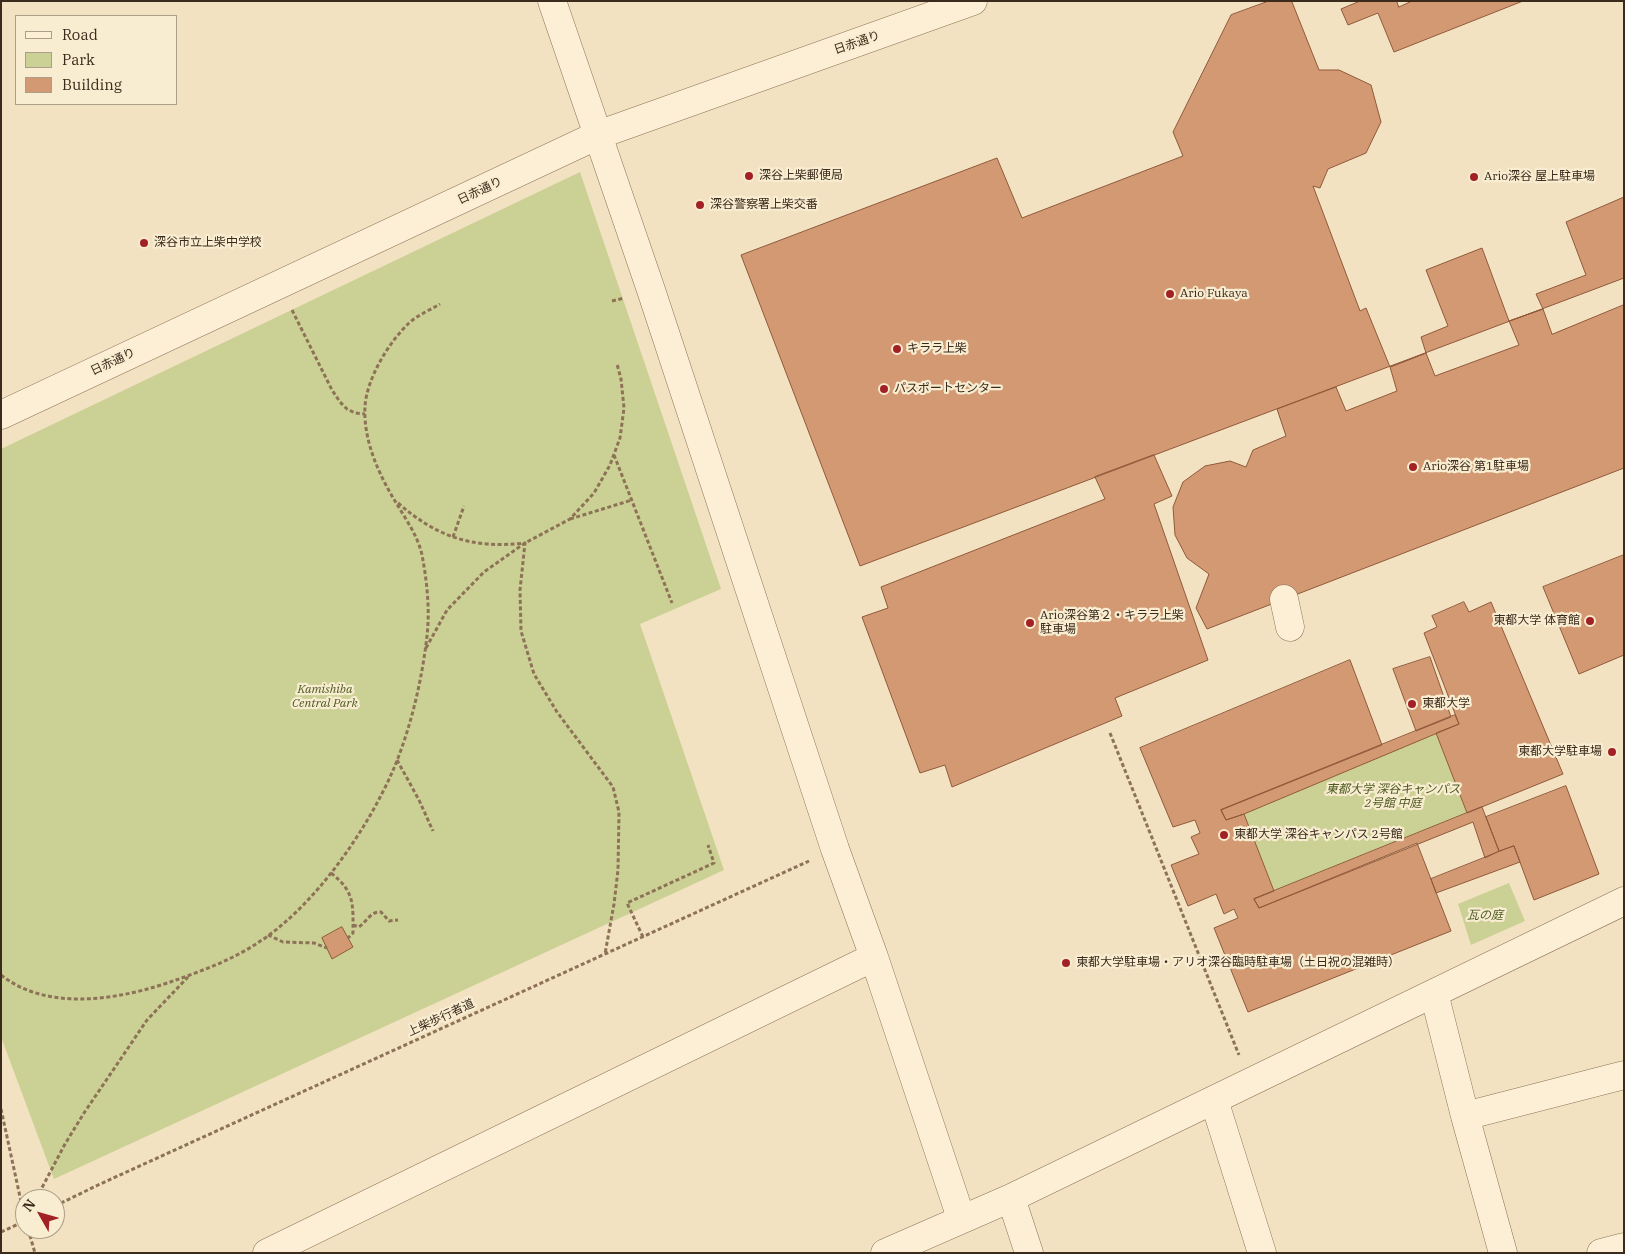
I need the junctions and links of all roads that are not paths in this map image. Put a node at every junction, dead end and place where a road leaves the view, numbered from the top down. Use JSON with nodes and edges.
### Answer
{"nodes":[{"id":1,"x":552,"y":1,"type":"edge"},
{"id":2,"x":973,"y":1,"type":"edge"},
{"id":3,"x":598,"y":135,"type":"junction"},
{"id":4,"x":1,"y":415,"type":"edge"},
{"id":5,"x":1284,"y":599,"type":"dead end"},
{"id":6,"x":1290,"y":627,"type":"dead end"},
{"id":7,"x":1624,"y":902,"type":"edge"},
{"id":8,"x":874,"y":957,"type":"junction"},
{"id":9,"x":1434,"y":993,"type":"junction"},
{"id":10,"x":1624,"y":1075,"type":"edge"},
{"id":11,"x":1214,"y":1100,"type":"junction"},
{"id":12,"x":1464,"y":1116,"type":"junction"},
{"id":13,"x":1011,"y":1198,"type":"junction"},
{"id":14,"x":961,"y":1218,"type":"junction"},
{"id":15,"x":1624,"y":1246,"type":"edge"},
{"id":16,"x":267,"y":1253,"type":"edge"},
{"id":17,"x":885,"y":1253,"type":"edge"},
{"id":18,"x":1029,"y":1253,"type":"edge"},
{"id":19,"x":1262,"y":1253,"type":"edge"},
{"id":20,"x":1503,"y":1253,"type":"edge"},
{"id":21,"x":1601,"y":1253,"type":"edge"}],
"edges":[{"from":1,"to":3,"type":"street"},
{"from":2,"to":3,"type":"street","name":"日赤通り"},
{"from":3,"to":4,"type":"street","name":"日赤通り"},
{"from":3,"to":8,"type":"street"},
{"from":5,"to":6,"type":"street"},
{"from":7,"to":9,"type":"street"},
{"from":8,"to":14,"type":"street"},
{"from":8,"to":16,"type":"street"},
{"from":9,"to":11,"type":"street"},
{"from":9,"to":12,"type":"street"},
{"from":10,"to":12,"type":"street"},
{"from":11,"to":13,"type":"street"},
{"from":11,"to":19,"type":"street"},
{"from":12,"to":20,"type":"street"},
{"from":13,"to":14,"type":"street"},
{"from":13,"to":18,"type":"street"},
{"from":14,"to":17,"type":"street"},
{"from":15,"to":21,"type":"street"}]}
